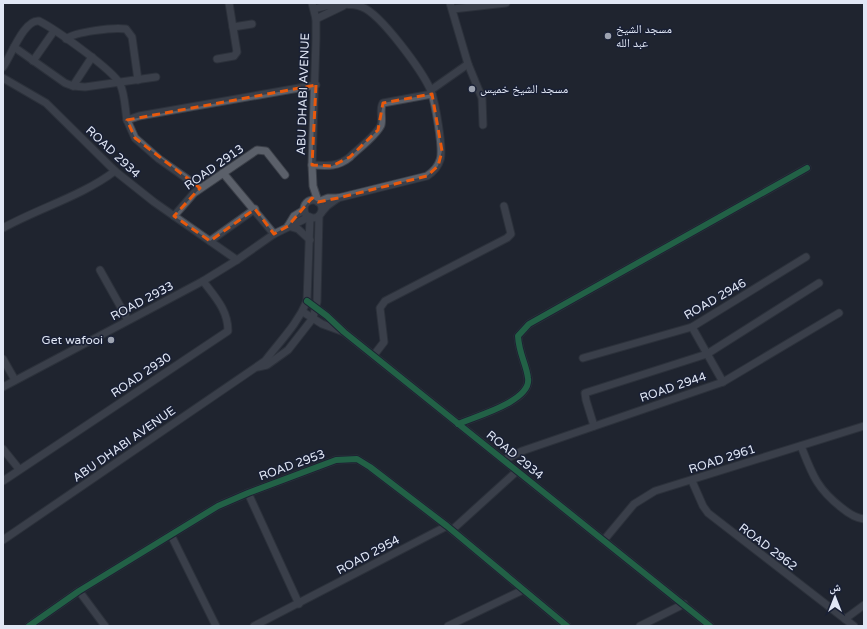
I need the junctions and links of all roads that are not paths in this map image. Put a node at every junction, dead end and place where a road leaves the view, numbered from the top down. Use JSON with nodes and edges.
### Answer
{"nodes":[{"id":1,"x":229,"y":3,"type":"edge"},
{"id":2,"x":506,"y":3,"type":"edge"},
{"id":3,"x":313,"y":6,"type":"edge"},
{"id":4,"x":343,"y":6,"type":"junction"},
{"id":5,"x":452,"y":6,"type":"edge"},
{"id":6,"x":316,"y":19,"type":"junction"},
{"id":7,"x":252,"y":24,"type":"dead end"},
{"id":8,"x":233,"y":27,"type":"junction"},
{"id":9,"x":54,"y":31,"type":"junction"},
{"id":10,"x":66,"y":40,"type":"junction"},
{"id":11,"x":14,"y":47,"type":"junction"},
{"id":12,"x":92,"y":57,"type":"junction"},
{"id":13,"x":217,"y":59,"type":"dead end"},
{"id":14,"x":33,"y":61,"type":"junction"},
{"id":15,"x":468,"y":64,"type":"junction"},
{"id":16,"x":3,"y":67,"type":"edge"},
{"id":17,"x":156,"y":77,"type":"dead end"},
{"id":18,"x":3,"y":78,"type":"edge"},
{"id":19,"x":138,"y":80,"type":"junction"},
{"id":20,"x":119,"y":83,"type":"junction"},
{"id":21,"x":73,"y":86,"type":"junction"},
{"id":22,"x":316,"y":86,"type":"junction"},
{"id":23,"x":431,"y":92,"type":"junction"},
{"id":24,"x":127,"y":120,"type":"junction"},
{"id":25,"x":483,"y":125,"type":"dead end"},
{"id":26,"x":312,"y":165,"type":"junction"},
{"id":27,"x":806,"y":168,"type":"dead end"},
{"id":28,"x":115,"y":171,"type":"junction"},
{"id":29,"x":223,"y":173,"type":"junction"},
{"id":30,"x":285,"y":175,"type":"dead end"},
{"id":31,"x":313,"y":186,"type":"junction"},
{"id":32,"x":200,"y":188,"type":"junction"},
{"id":33,"x":338,"y":198,"type":"junction"},
{"id":34,"x":308,"y":201,"type":"junction"},
{"id":35,"x":318,"y":201,"type":"junction"},
{"id":36,"x":504,"y":206,"type":"dead end"},
{"id":37,"x":255,"y":209,"type":"junction"},
{"id":38,"x":304,"y":210,"type":"junction"},
{"id":39,"x":320,"y":214,"type":"junction"},
{"id":40,"x":174,"y":216,"type":"junction"},
{"id":41,"x":309,"y":217,"type":"junction"},
{"id":42,"x":288,"y":226,"type":"junction"},
{"id":43,"x":3,"y":228,"type":"edge"},
{"id":44,"x":274,"y":234,"type":"junction"},
{"id":45,"x":309,"y":240,"type":"junction"},
{"id":46,"x":210,"y":241,"type":"junction"},
{"id":47,"x":318,"y":241,"type":"junction"},
{"id":48,"x":806,"y":257,"type":"dead end"},
{"id":49,"x":237,"y":260,"type":"junction"},
{"id":50,"x":100,"y":270,"type":"dead end"},
{"id":51,"x":203,"y":281,"type":"junction"},
{"id":52,"x":819,"y":283,"type":"dead end"},
{"id":53,"x":307,"y":301,"type":"junction"},
{"id":54,"x":316,"y":308,"type":"junction"},
{"id":55,"x":303,"y":312,"type":"junction"},
{"id":56,"x":839,"y":313,"type":"dead end"},
{"id":57,"x":313,"y":318,"type":"junction"},
{"id":58,"x":128,"y":320,"type":"junction"},
{"id":59,"x":692,"y":327,"type":"junction"},
{"id":60,"x":344,"y":332,"type":"junction"},
{"id":61,"x":707,"y":354,"type":"junction"},
{"id":62,"x":374,"y":355,"type":"junction"},
{"id":63,"x":584,"y":358,"type":"dead end"},
{"id":64,"x":3,"y":359,"type":"edge"},
{"id":65,"x":258,"y":367,"type":"junction"},
{"id":66,"x":15,"y":380,"type":"junction"},
{"id":67,"x":723,"y":382,"type":"junction"},
{"id":68,"x":3,"y":388,"type":"edge"},
{"id":69,"x":458,"y":424,"type":"junction"},
{"id":70,"x":594,"y":426,"type":"junction"},
{"id":71,"x":864,"y":426,"type":"edge"},
{"id":72,"x":801,"y":446,"type":"junction"},
{"id":73,"x":3,"y":449,"type":"edge"},
{"id":74,"x":504,"y":460,"type":"junction"},
{"id":75,"x":19,"y":469,"type":"junction"},
{"id":76,"x":517,"y":471,"type":"junction"},
{"id":77,"x":3,"y":481,"type":"edge"},
{"id":78,"x":692,"y":481,"type":"junction"},
{"id":79,"x":248,"y":493,"type":"junction"},
{"id":80,"x":864,"y":518,"type":"edge"},
{"id":81,"x":449,"y":528,"type":"junction"},
{"id":82,"x":171,"y":535,"type":"junction"},
{"id":83,"x":3,"y":540,"type":"edge"},
{"id":84,"x":604,"y":540,"type":"junction"},
{"id":85,"x":522,"y":590,"type":"junction"},
{"id":86,"x":79,"y":591,"type":"junction"},
{"id":87,"x":299,"y":604,"type":"junction"},
{"id":88,"x":684,"y":604,"type":"junction"},
{"id":89,"x":864,"y":605,"type":"edge"},
{"id":90,"x":845,"y":619,"type":"junction"},
{"id":91,"x":29,"y":626,"type":"edge"},
{"id":92,"x":105,"y":626,"type":"edge"},
{"id":93,"x":216,"y":626,"type":"edge"},
{"id":94,"x":254,"y":626,"type":"edge"},
{"id":95,"x":448,"y":626,"type":"edge"},
{"id":96,"x":567,"y":626,"type":"edge"},
{"id":97,"x":640,"y":626,"type":"edge"},
{"id":98,"x":710,"y":626,"type":"edge"},
{"id":99,"x":854,"y":626,"type":"edge"}],
"edges":[{"from":1,"to":8,"type":"street"},
{"from":2,"to":5,"type":"street"},
{"from":3,"to":4,"type":"street"},
{"from":3,"to":6,"type":"street","name":"ABU DHABI AVENUE"},
{"from":4,"to":6,"type":"street"},
{"from":4,"to":23,"type":"street"},
{"from":5,"to":15,"type":"street"},
{"from":6,"to":22,"type":"street","name":"ABU DHABI AVENUE"},
{"from":7,"to":8,"type":"street"},
{"from":8,"to":13,"type":"street"},
{"from":9,"to":10,"type":"street"},
{"from":9,"to":11,"type":"street"},
{"from":9,"to":14,"type":"street"},
{"from":10,"to":12,"type":"street"},
{"from":10,"to":19,"type":"street"},
{"from":11,"to":14,"type":"street"},
{"from":11,"to":16,"type":"street"},
{"from":12,"to":20,"type":"street"},
{"from":12,"to":21,"type":"street"},
{"from":14,"to":21,"type":"street"},
{"from":15,"to":23,"type":"street"},
{"from":15,"to":25,"type":"street"},
{"from":17,"to":19,"type":"street"},
{"from":18,"to":28,"type":"street","name":"ROAD 2934"},
{"from":19,"to":20,"type":"street"},
{"from":20,"to":21,"type":"street"},
{"from":20,"to":24,"type":"street"},
{"from":22,"to":24,"type":"street"},
{"from":22,"to":26,"type":"street","name":"ABU DHABI AVENUE"},
{"from":23,"to":26,"type":"street"},
{"from":23,"to":33,"type":"street"},
{"from":24,"to":32,"type":"street"},
{"from":26,"to":31,"type":"street","name":"ABU DHABI AVENUE"},
{"from":27,"to":69,"type":"street"},
{"from":28,"to":40,"type":"street","name":"ROAD 2934"},
{"from":28,"to":43,"type":"street"},
{"from":29,"to":30,"type":"street","name":"ROAD 2913"},
{"from":29,"to":32,"type":"street","name":"ROAD 2913"},
{"from":29,"to":37,"type":"street"},
{"from":31,"to":34,"type":"street","name":"ABU DHABI AVENUE"},
{"from":31,"to":35,"type":"street","name":"ABU DHABI AVENUE"},
{"from":32,"to":40,"type":"street","name":"ROAD 2913"},
{"from":33,"to":35,"type":"street"},
{"from":33,"to":39,"type":"street"},
{"from":34,"to":35,"type":"street"},
{"from":34,"to":38,"type":"street"},
{"from":35,"to":39,"type":"street"},
{"from":36,"to":62,"type":"street"},
{"from":37,"to":44,"type":"street"},
{"from":37,"to":46,"type":"street"},
{"from":38,"to":41,"type":"street"},
{"from":38,"to":42,"type":"street","name":"ROAD 2933"},
{"from":39,"to":41,"type":"street"},
{"from":39,"to":47,"type":"street","name":"ABU DHABI AVENUE"},
{"from":40,"to":46,"type":"street","name":"ROAD 2934"},
{"from":41,"to":42,"type":"street","name":"ROAD 2933"},
{"from":41,"to":45,"type":"street","name":"ABU DHABI AVENUE"},
{"from":42,"to":44,"type":"street","name":"ROAD 2933"},
{"from":42,"to":45,"type":"street"},
{"from":44,"to":49,"type":"street","name":"ROAD 2933"},
{"from":45,"to":47,"type":"street"},
{"from":45,"to":53,"type":"street","name":"ABU DHABI AVENUE"},
{"from":46,"to":49,"type":"street","name":"ROAD 2934"},
{"from":47,"to":54,"type":"street","name":"ABU DHABI AVENUE"},
{"from":48,"to":59,"type":"street","name":"ROAD 2946"},
{"from":49,"to":51,"type":"street","name":"ROAD 2933"},
{"from":50,"to":58,"type":"street"},
{"from":51,"to":58,"type":"street","name":"ROAD 2933"},
{"from":51,"to":75,"type":"street","name":"ROAD 2930"},
{"from":52,"to":61,"type":"street"},
{"from":53,"to":54,"type":"street","name":"ROAD 2934"},
{"from":53,"to":55,"type":"street","name":"ABU DHABI AVENUE"},
{"from":54,"to":57,"type":"street","name":"ABU DHABI AVENUE"},
{"from":54,"to":60,"type":"street","name":"ROAD 2934"},
{"from":55,"to":57,"type":"street","name":"ROAD 2934"},
{"from":55,"to":65,"type":"street","name":"ABU DHABI AVENUE"},
{"from":56,"to":67,"type":"street","name":"ROAD 2944"},
{"from":57,"to":60,"type":"street","name":"ROAD 2934"},
{"from":57,"to":65,"type":"street","name":"ABU DHABI AVENUE"},
{"from":58,"to":66,"type":"street","name":"ROAD 2933"},
{"from":59,"to":61,"type":"street"},
{"from":59,"to":63,"type":"street","name":"ROAD 2946"},
{"from":60,"to":62,"type":"street","name":"ROAD 2934"},
{"from":61,"to":67,"type":"street"},
{"from":61,"to":70,"type":"street"},
{"from":62,"to":69,"type":"street","name":"ROAD 2934"},
{"from":64,"to":66,"type":"street"},
{"from":65,"to":83,"type":"street","name":"ABU DHABI AVENUE"},
{"from":66,"to":68,"type":"street","name":"ROAD 2933"},
{"from":67,"to":70,"type":"street","name":"ROAD 2944"},
{"from":69,"to":74,"type":"street","name":"ROAD 2934"},
{"from":70,"to":74,"type":"street","name":"ROAD 2944"},
{"from":71,"to":72,"type":"street","name":"ROAD 2961"},
{"from":72,"to":78,"type":"street","name":"ROAD 2961"},
{"from":72,"to":80,"type":"street"},
{"from":73,"to":75,"type":"street"},
{"from":74,"to":76,"type":"street","name":"ROAD 2934"},
{"from":75,"to":77,"type":"street","name":"ROAD 2930"},
{"from":76,"to":81,"type":"street","name":"ROAD 2954"},
{"from":76,"to":84,"type":"street","name":"ROAD 2934"},
{"from":78,"to":84,"type":"street","name":"ROAD 2961"},
{"from":78,"to":90,"type":"street","name":"ROAD 2962"},
{"from":79,"to":81,"type":"street","name":"ROAD 2953"},
{"from":79,"to":82,"type":"street","name":"ROAD 2953"},
{"from":79,"to":87,"type":"street"},
{"from":81,"to":85,"type":"street","name":"ROAD 2953"},
{"from":81,"to":87,"type":"street","name":"ROAD 2954"},
{"from":82,"to":86,"type":"street","name":"ROAD 2953"},
{"from":82,"to":93,"type":"street"},
{"from":84,"to":88,"type":"street","name":"ROAD 2934"},
{"from":85,"to":95,"type":"street"},
{"from":85,"to":96,"type":"street","name":"ROAD 2953"},
{"from":86,"to":91,"type":"street","name":"ROAD 2953"},
{"from":86,"to":92,"type":"street"},
{"from":87,"to":94,"type":"street","name":"ROAD 2954"},
{"from":88,"to":97,"type":"street"},
{"from":88,"to":98,"type":"street","name":"ROAD 2934"},
{"from":89,"to":90,"type":"street"},
{"from":90,"to":99,"type":"street","name":"ROAD 2962"}]}
